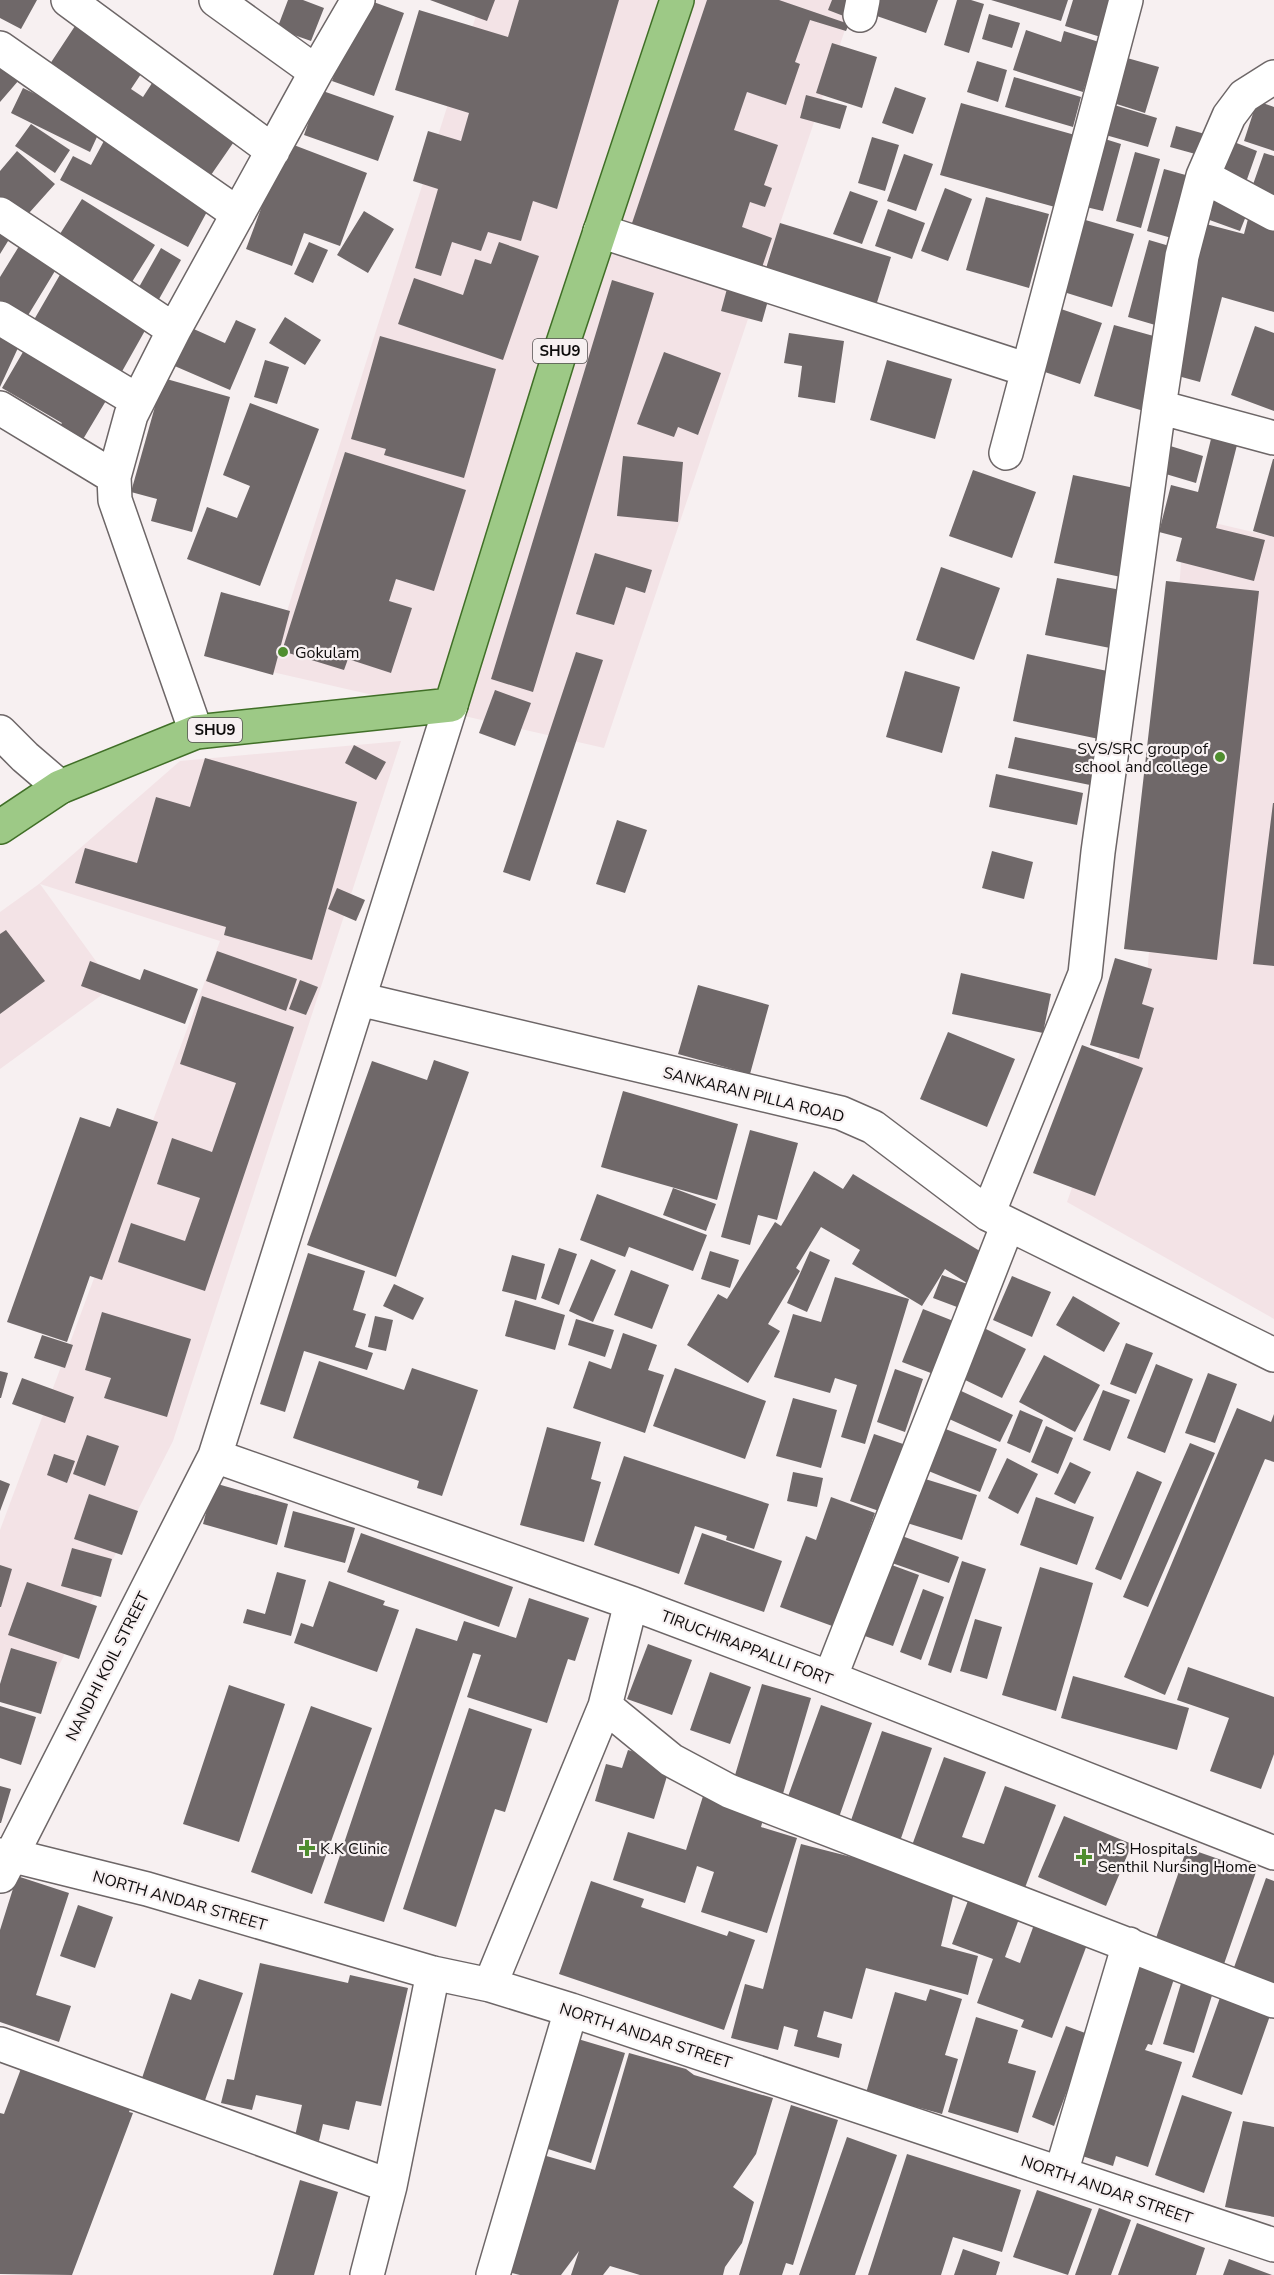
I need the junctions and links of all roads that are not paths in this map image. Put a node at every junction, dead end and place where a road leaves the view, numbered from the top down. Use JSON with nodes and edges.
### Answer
{"nodes":[{"id":1,"x":68,"y":0,"type":"edge"},
{"id":2,"x":216,"y":0,"type":"edge"},
{"id":3,"x":358,"y":0,"type":"edge"},
{"id":4,"x":677,"y":0,"type":"edge"},
{"id":5,"x":1126,"y":0,"type":"edge"},
{"id":6,"x":0,"y":48,"type":"edge"},
{"id":7,"x":316,"y":72,"type":"junction"},
{"id":8,"x":1274,"y":77,"type":"edge"},
{"id":9,"x":273,"y":151,"type":"junction"},
{"id":10,"x":1203,"y":176,"type":"junction"},
{"id":11,"x":0,"y":214,"type":"edge"},
{"id":12,"x":238,"y":214,"type":"junction"},
{"id":13,"x":1274,"y":214,"type":"edge"},
{"id":14,"x":600,"y":231,"type":"junction"},
{"id":15,"x":0,"y":318,"type":"edge"},
{"id":16,"x":174,"y":330,"type":"junction"},
{"id":17,"x":1028,"y":370,"type":"junction"},
{"id":18,"x":138,"y":402,"type":"junction"},
{"id":19,"x":1159,"y":407,"type":"junction"},
{"id":20,"x":0,"y":408,"type":"edge"},
{"id":21,"x":1274,"y":438,"type":"edge"},
{"id":22,"x":1006,"y":453,"type":"dead end"},
{"id":23,"x":114,"y":477,"type":"junction"},
{"id":24,"x":451,"y":705,"type":"junction"},
{"id":25,"x":0,"y":732,"type":"edge"},
{"id":26,"x":196,"y":732,"type":"junction"},
{"id":27,"x":60,"y":787,"type":"junction"},
{"id":28,"x":0,"y":827,"type":"edge"},
{"id":29,"x":359,"y":999,"type":"junction"},
{"id":30,"x":998,"y":1219,"type":"junction"},
{"id":31,"x":1274,"y":1355,"type":"edge"},
{"id":32,"x":215,"y":1456,"type":"junction"},
{"id":33,"x":631,"y":1603,"type":"junction"},
{"id":34,"x":830,"y":1678,"type":"junction"},
{"id":35,"x":605,"y":1706,"type":"junction"},
{"id":36,"x":1274,"y":1853,"type":"edge"},
{"id":37,"x":3,"y":1863,"type":"edge"},
{"id":38,"x":1129,"y":1944,"type":"junction"},
{"id":39,"x":433,"y":1973,"type":"junction"},
{"id":40,"x":490,"y":1985,"type":"junction"},
{"id":41,"x":1274,"y":2001,"type":"edge"},
{"id":42,"x":571,"y":2010,"type":"junction"},
{"id":43,"x":0,"y":2044,"type":"edge"},
{"id":44,"x":1061,"y":2173,"type":"junction"},
{"id":45,"x":390,"y":2186,"type":"junction"},
{"id":46,"x":1274,"y":2245,"type":"edge"},
{"id":47,"x":367,"y":2275,"type":"edge"},
{"id":48,"x":493,"y":2275,"type":"edge"}],
"edges":[{"from":1,"to":9,"type":"street"},
{"from":2,"to":7,"type":"street"},
{"from":3,"to":7,"type":"street"},
{"from":4,"to":14,"type":"main road","number":"SHU9"},
{"from":5,"to":17,"type":"street"},
{"from":6,"to":12,"type":"street"},
{"from":7,"to":9,"type":"street"},
{"from":8,"to":10,"type":"street"},
{"from":9,"to":12,"type":"street"},
{"from":10,"to":13,"type":"street"},
{"from":10,"to":19,"type":"street"},
{"from":11,"to":16,"type":"street"},
{"from":12,"to":16,"type":"street"},
{"from":14,"to":17,"type":"street"},
{"from":14,"to":24,"type":"main road","number":"SHU9"},
{"from":15,"to":18,"type":"street"},
{"from":16,"to":18,"type":"street"},
{"from":17,"to":22,"type":"street"},
{"from":18,"to":23,"type":"street"},
{"from":19,"to":21,"type":"street"},
{"from":19,"to":30,"type":"street"},
{"from":20,"to":23,"type":"street"},
{"from":23,"to":26,"type":"street"},
{"from":24,"to":26,"type":"main road","number":"SHU9"},
{"from":24,"to":29,"type":"street","name":"NANDHI KOIL STREET"},
{"from":25,"to":27,"type":"street"},
{"from":26,"to":27,"type":"main road","number":"SHU9"},
{"from":27,"to":28,"type":"main road","number":"SHU9"},
{"from":29,"to":30,"type":"street","name":"SANKARAN PILLA ROAD"},
{"from":29,"to":32,"type":"street","name":"NANDHI KOIL STREET"},
{"from":30,"to":31,"type":"street","name":"SANKARAN PILLA ROAD"},
{"from":30,"to":34,"type":"street"},
{"from":32,"to":33,"type":"street","name":"TIRUCHIRAPPALLI FORT"},
{"from":32,"to":37,"type":"street","name":"NANDHI KOIL STREET"},
{"from":33,"to":34,"type":"street","name":"TIRUCHIRAPPALLI FORT"},
{"from":33,"to":35,"type":"street"},
{"from":34,"to":36,"type":"street","name":"TIRUCHIRAPPALLI FORT"},
{"from":35,"to":38,"type":"street"},
{"from":35,"to":40,"type":"street"},
{"from":37,"to":39,"type":"street","name":"NORTH ANDAR STREET"},
{"from":38,"to":41,"type":"street"},
{"from":38,"to":44,"type":"street"},
{"from":39,"to":40,"type":"street","name":"NORTH ANDAR STREET"},
{"from":39,"to":45,"type":"street"},
{"from":40,"to":42,"type":"street","name":"NORTH ANDAR STREET"},
{"from":42,"to":44,"type":"street","name":"NORTH ANDAR STREET"},
{"from":42,"to":48,"type":"street"},
{"from":43,"to":45,"type":"street"},
{"from":44,"to":46,"type":"street","name":"NORTH ANDAR STREET"},
{"from":45,"to":47,"type":"street"}]}
